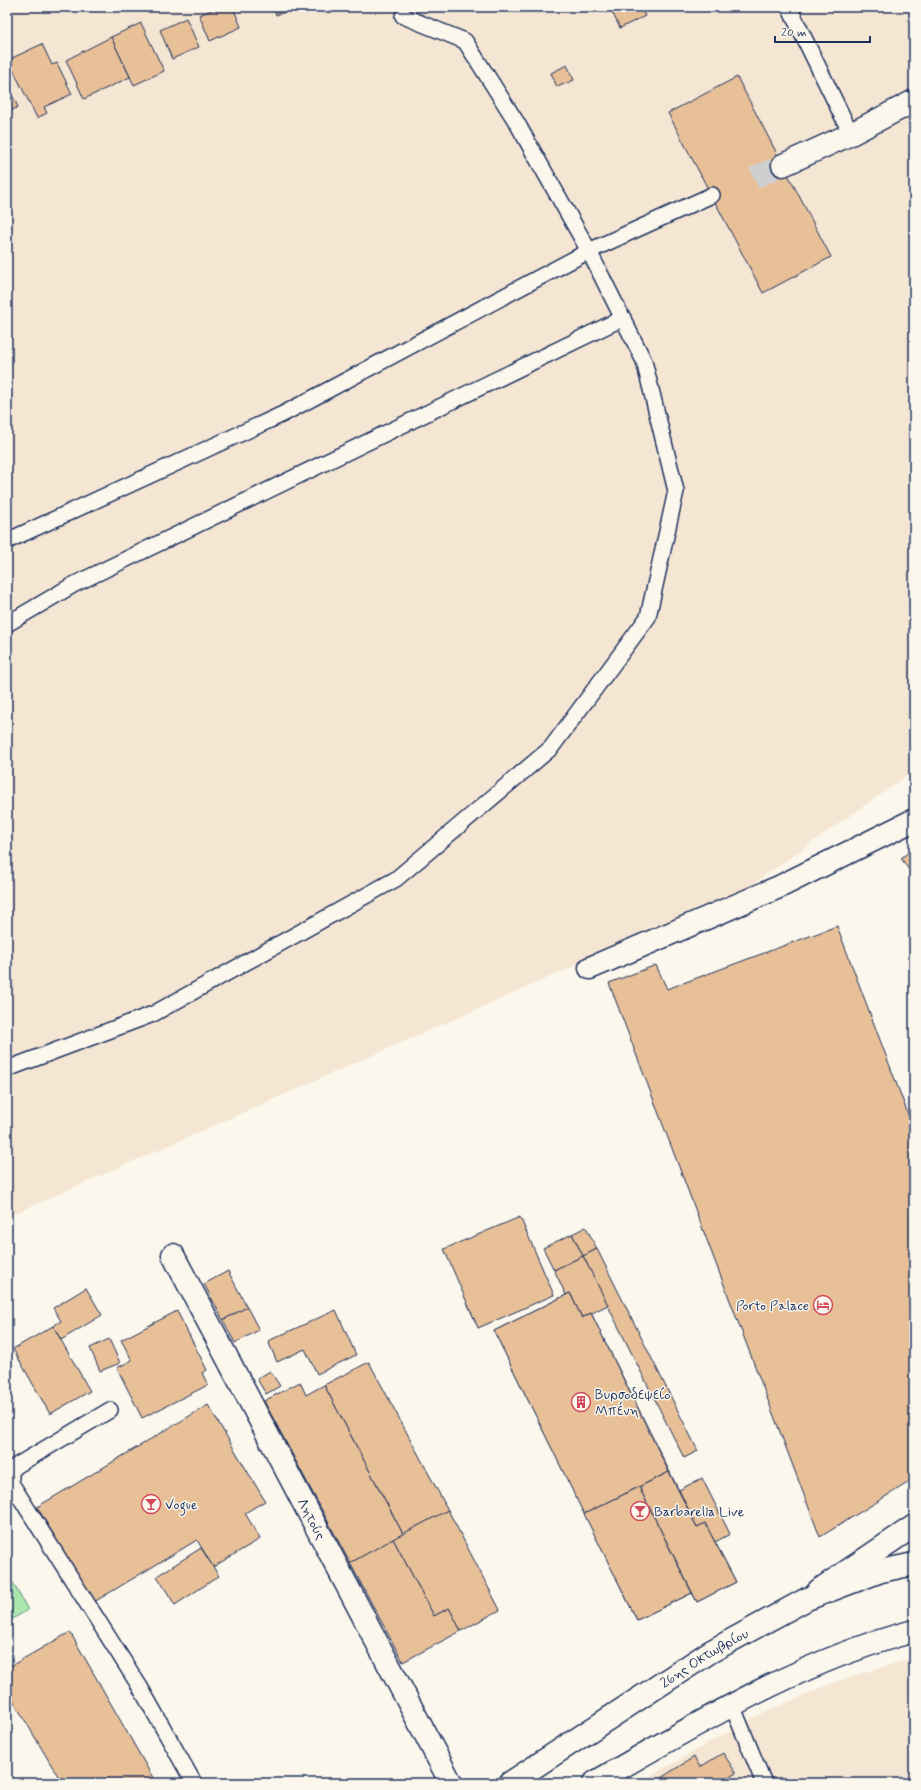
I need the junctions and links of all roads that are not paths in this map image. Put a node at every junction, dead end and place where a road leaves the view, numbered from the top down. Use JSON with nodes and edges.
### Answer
{"nodes":[{"id":1,"x":789,"y":7,"type":"edge"},
{"id":2,"x":403,"y":16,"type":"dead end"},
{"id":3,"x":914,"y":101,"type":"edge"},
{"id":4,"x":851,"y":134,"type":"junction"},
{"id":5,"x":783,"y":165,"type":"tunnel mouth"},
{"id":6,"x":712,"y":195,"type":"dead end"},
{"id":7,"x":590,"y":251,"type":"junction"},
{"id":8,"x":623,"y":318,"type":"junction"},
{"id":9,"x":7,"y":540,"type":"edge"},
{"id":10,"x":7,"y":624,"type":"edge"},
{"id":11,"x":914,"y":820,"type":"edge"},
{"id":12,"x":590,"y":968,"type":"dead end"},
{"id":13,"x":7,"y":1069,"type":"edge"},
{"id":14,"x":173,"y":1255,"type":"dead end"},
{"id":15,"x":110,"y":1410,"type":"dead end"},
{"id":16,"x":914,"y":1526,"type":"edge"},
{"id":17,"x":914,"y":1564,"type":"edge"},
{"id":18,"x":807,"y":1599,"type":"junction"},
{"id":19,"x":914,"y":1631,"type":"edge"},
{"id":20,"x":732,"y":1704,"type":"junction"},
{"id":21,"x":194,"y":1783,"type":"edge"},
{"id":22,"x":451,"y":1783,"type":"edge"},
{"id":23,"x":510,"y":1783,"type":"edge"},
{"id":24,"x":594,"y":1783,"type":"edge"},
{"id":25,"x":764,"y":1783,"type":"edge"}],
"edges":[{"from":1,"to":4,"type":"lane"},
{"from":2,"to":7,"type":"lane"},
{"from":3,"to":4,"type":"street"},
{"from":4,"to":5,"type":"street"},
{"from":6,"to":7,"type":"lane"},
{"from":7,"to":8,"type":"lane"},
{"from":7,"to":9,"type":"lane"},
{"from":8,"to":10,"type":"lane"},
{"from":8,"to":13,"type":"lane"},
{"from":11,"to":12,"type":"street"},
{"from":14,"to":22,"type":"street","name":"Λητούς"},
{"from":15,"to":21,"type":"lane"},
{"from":16,"to":18,"type":"street"},
{"from":17,"to":18,"type":"street","name":"26ης Οκτωβρίου"},
{"from":18,"to":23,"type":"street","name":"26ης Οκτωβρίου"},
{"from":19,"to":20,"type":"street"},
{"from":20,"to":24,"type":"street"},
{"from":20,"to":25,"type":"lane"}]}
